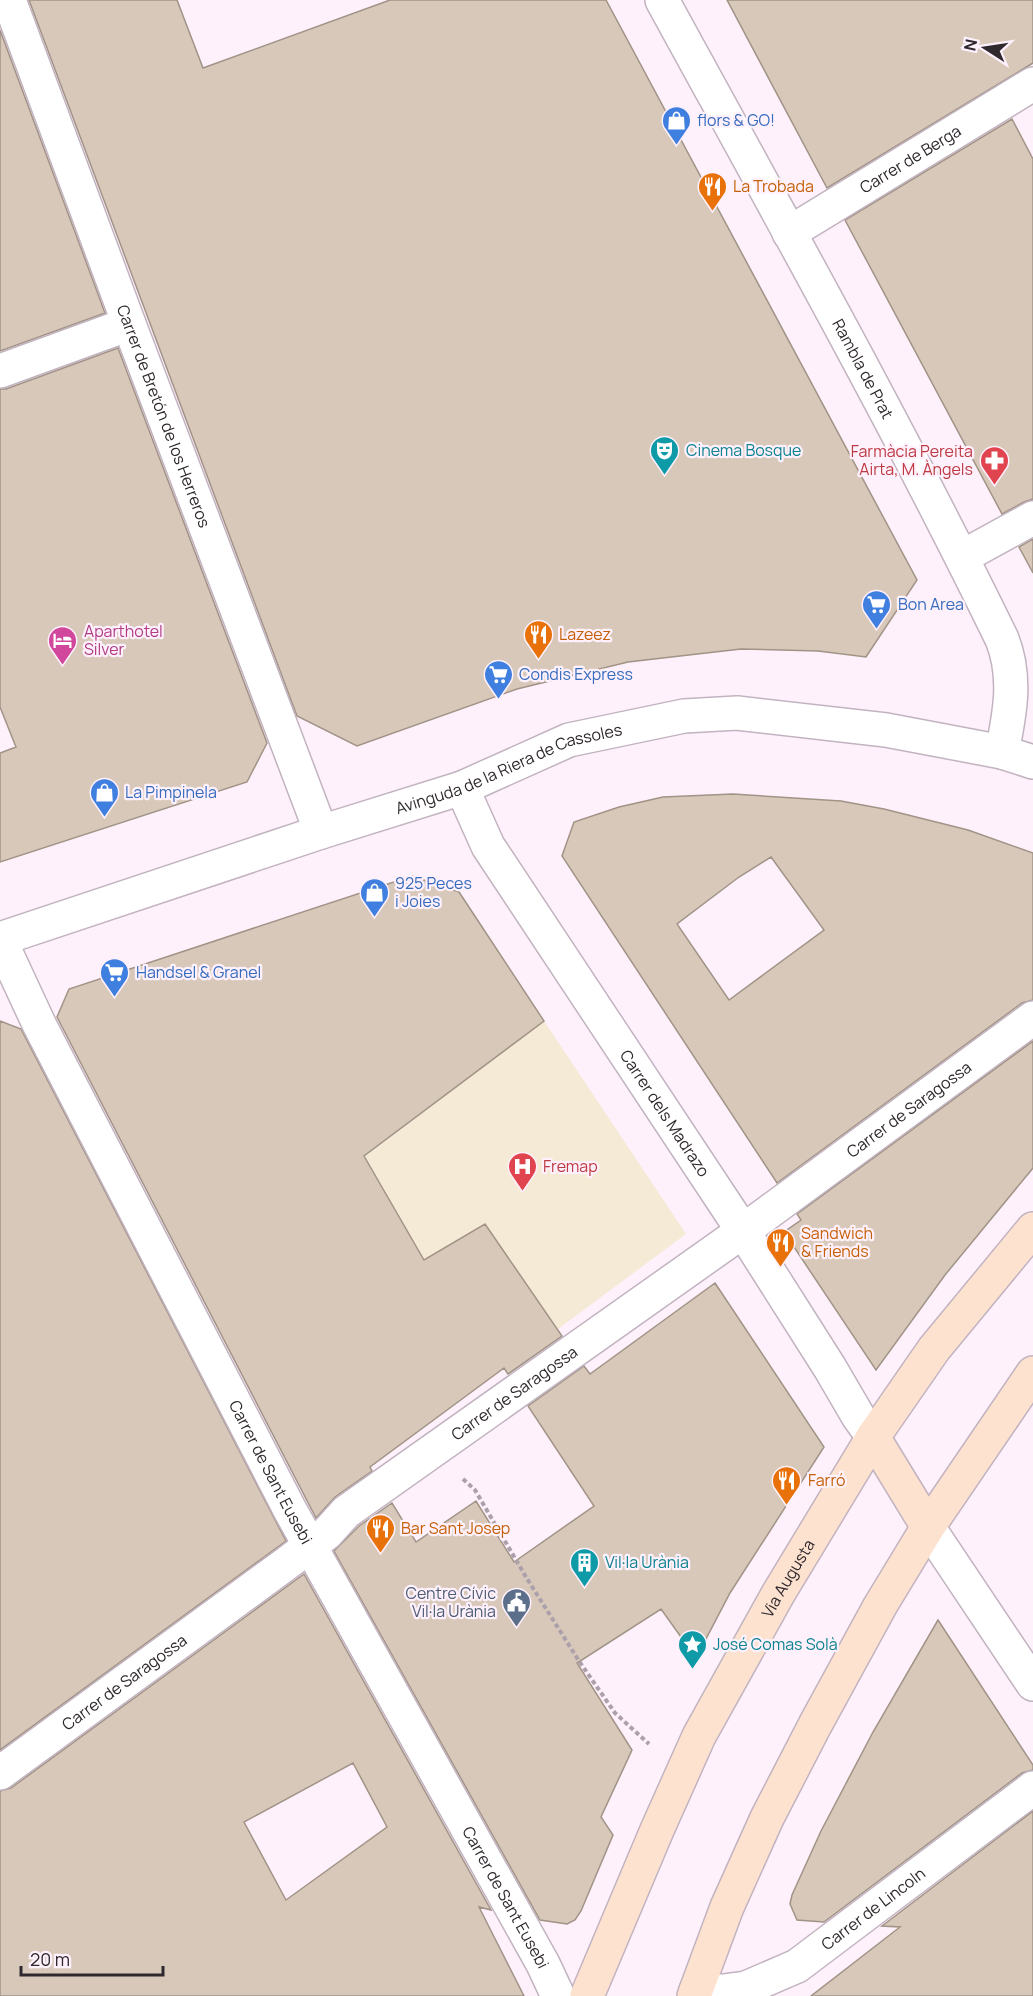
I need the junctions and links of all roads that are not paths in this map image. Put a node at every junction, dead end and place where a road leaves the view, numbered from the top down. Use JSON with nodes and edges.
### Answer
{"nodes":[{"id":1,"x":9,"y":0,"type":"edge"},
{"id":2,"x":662,"y":0,"type":"edge"},
{"id":3,"x":1033,"y":84,"type":"edge"},
{"id":4,"x":789,"y":233,"type":"junction"},
{"id":5,"x":129,"y":324,"type":"junction"},
{"id":6,"x":0,"y":370,"type":"edge"},
{"id":7,"x":1033,"y":518,"type":"edge"},
{"id":8,"x":962,"y":557,"type":"junction"},
{"id":9,"x":1002,"y":752,"type":"junction"},
{"id":10,"x":1033,"y":762,"type":"edge"},
{"id":11,"x":462,"y":788,"type":"junction"},
{"id":12,"x":321,"y":831,"type":"junction"},
{"id":13,"x":0,"y":939,"type":"edge"},
{"id":14,"x":1033,"y":1018,"type":"edge"},
{"id":15,"x":1033,"y":1229,"type":"edge"},
{"id":16,"x":743,"y":1231,"type":"junction"},
{"id":17,"x":1033,"y":1373,"type":"edge"},
{"id":18,"x":873,"y":1437,"type":"junction"},
{"id":19,"x":928,"y":1527,"type":"junction"},
{"id":20,"x":309,"y":1545,"type":"junction"},
{"id":21,"x":1033,"y":1684,"type":"edge"},
{"id":22,"x":0,"y":1773,"type":"edge"},
{"id":23,"x":1033,"y":1788,"type":"edge"},
{"id":24,"x":695,"y":1994,"type":"edge"},
{"id":25,"x":558,"y":1996,"type":"edge"},
{"id":26,"x":587,"y":1996,"type":"edge"}],
"edges":[{"from":1,"to":5,"type":"street","name":"Carrer de Bretón de los Herreros"},
{"from":2,"to":4,"type":"street","name":"Rambla de Prat"},
{"from":3,"to":4,"type":"street","name":"Carrer de Berga"},
{"from":4,"to":8,"type":"street","name":"Rambla de Prat"},
{"from":5,"to":6,"type":"street"},
{"from":5,"to":12,"type":"street","name":"Carrer de Bretón de los Herreros"},
{"from":7,"to":8,"type":"street"},
{"from":8,"to":9,"type":"street","name":"Rambla de Prat"},
{"from":9,"to":10,"type":"street","name":"Avinguda de la Riera de Cassoles"},
{"from":9,"to":11,"type":"street","name":"Avinguda de la Riera de Cassoles"},
{"from":11,"to":12,"type":"street","name":"Avinguda de la Riera de Cassoles"},
{"from":11,"to":16,"type":"street","name":"Carrer dels Madrazo"},
{"from":12,"to":13,"type":"street","name":"Avinguda de la Riera de Cassoles"},
{"from":13,"to":20,"type":"street","name":"Carrer de Sant Eusebi"},
{"from":14,"to":16,"type":"street","name":"Carrer de Saragossa"},
{"from":15,"to":18,"type":"main road","name":"Via Augusta"},
{"from":16,"to":18,"type":"street","name":"Carrer dels Madrazo"},
{"from":16,"to":20,"type":"street","name":"Carrer de Saragossa"},
{"from":17,"to":19,"type":"main road"},
{"from":18,"to":19,"type":"main road"},
{"from":18,"to":26,"type":"main road","name":"Via Augusta"},
{"from":19,"to":21,"type":"street"},
{"from":19,"to":24,"type":"main road"},
{"from":20,"to":22,"type":"street","name":"Carrer de Saragossa"},
{"from":20,"to":25,"type":"street","name":"Carrer de Sant Eusebi"},
{"from":23,"to":24,"type":"street","name":"Carrer de Lincoln"}]}
